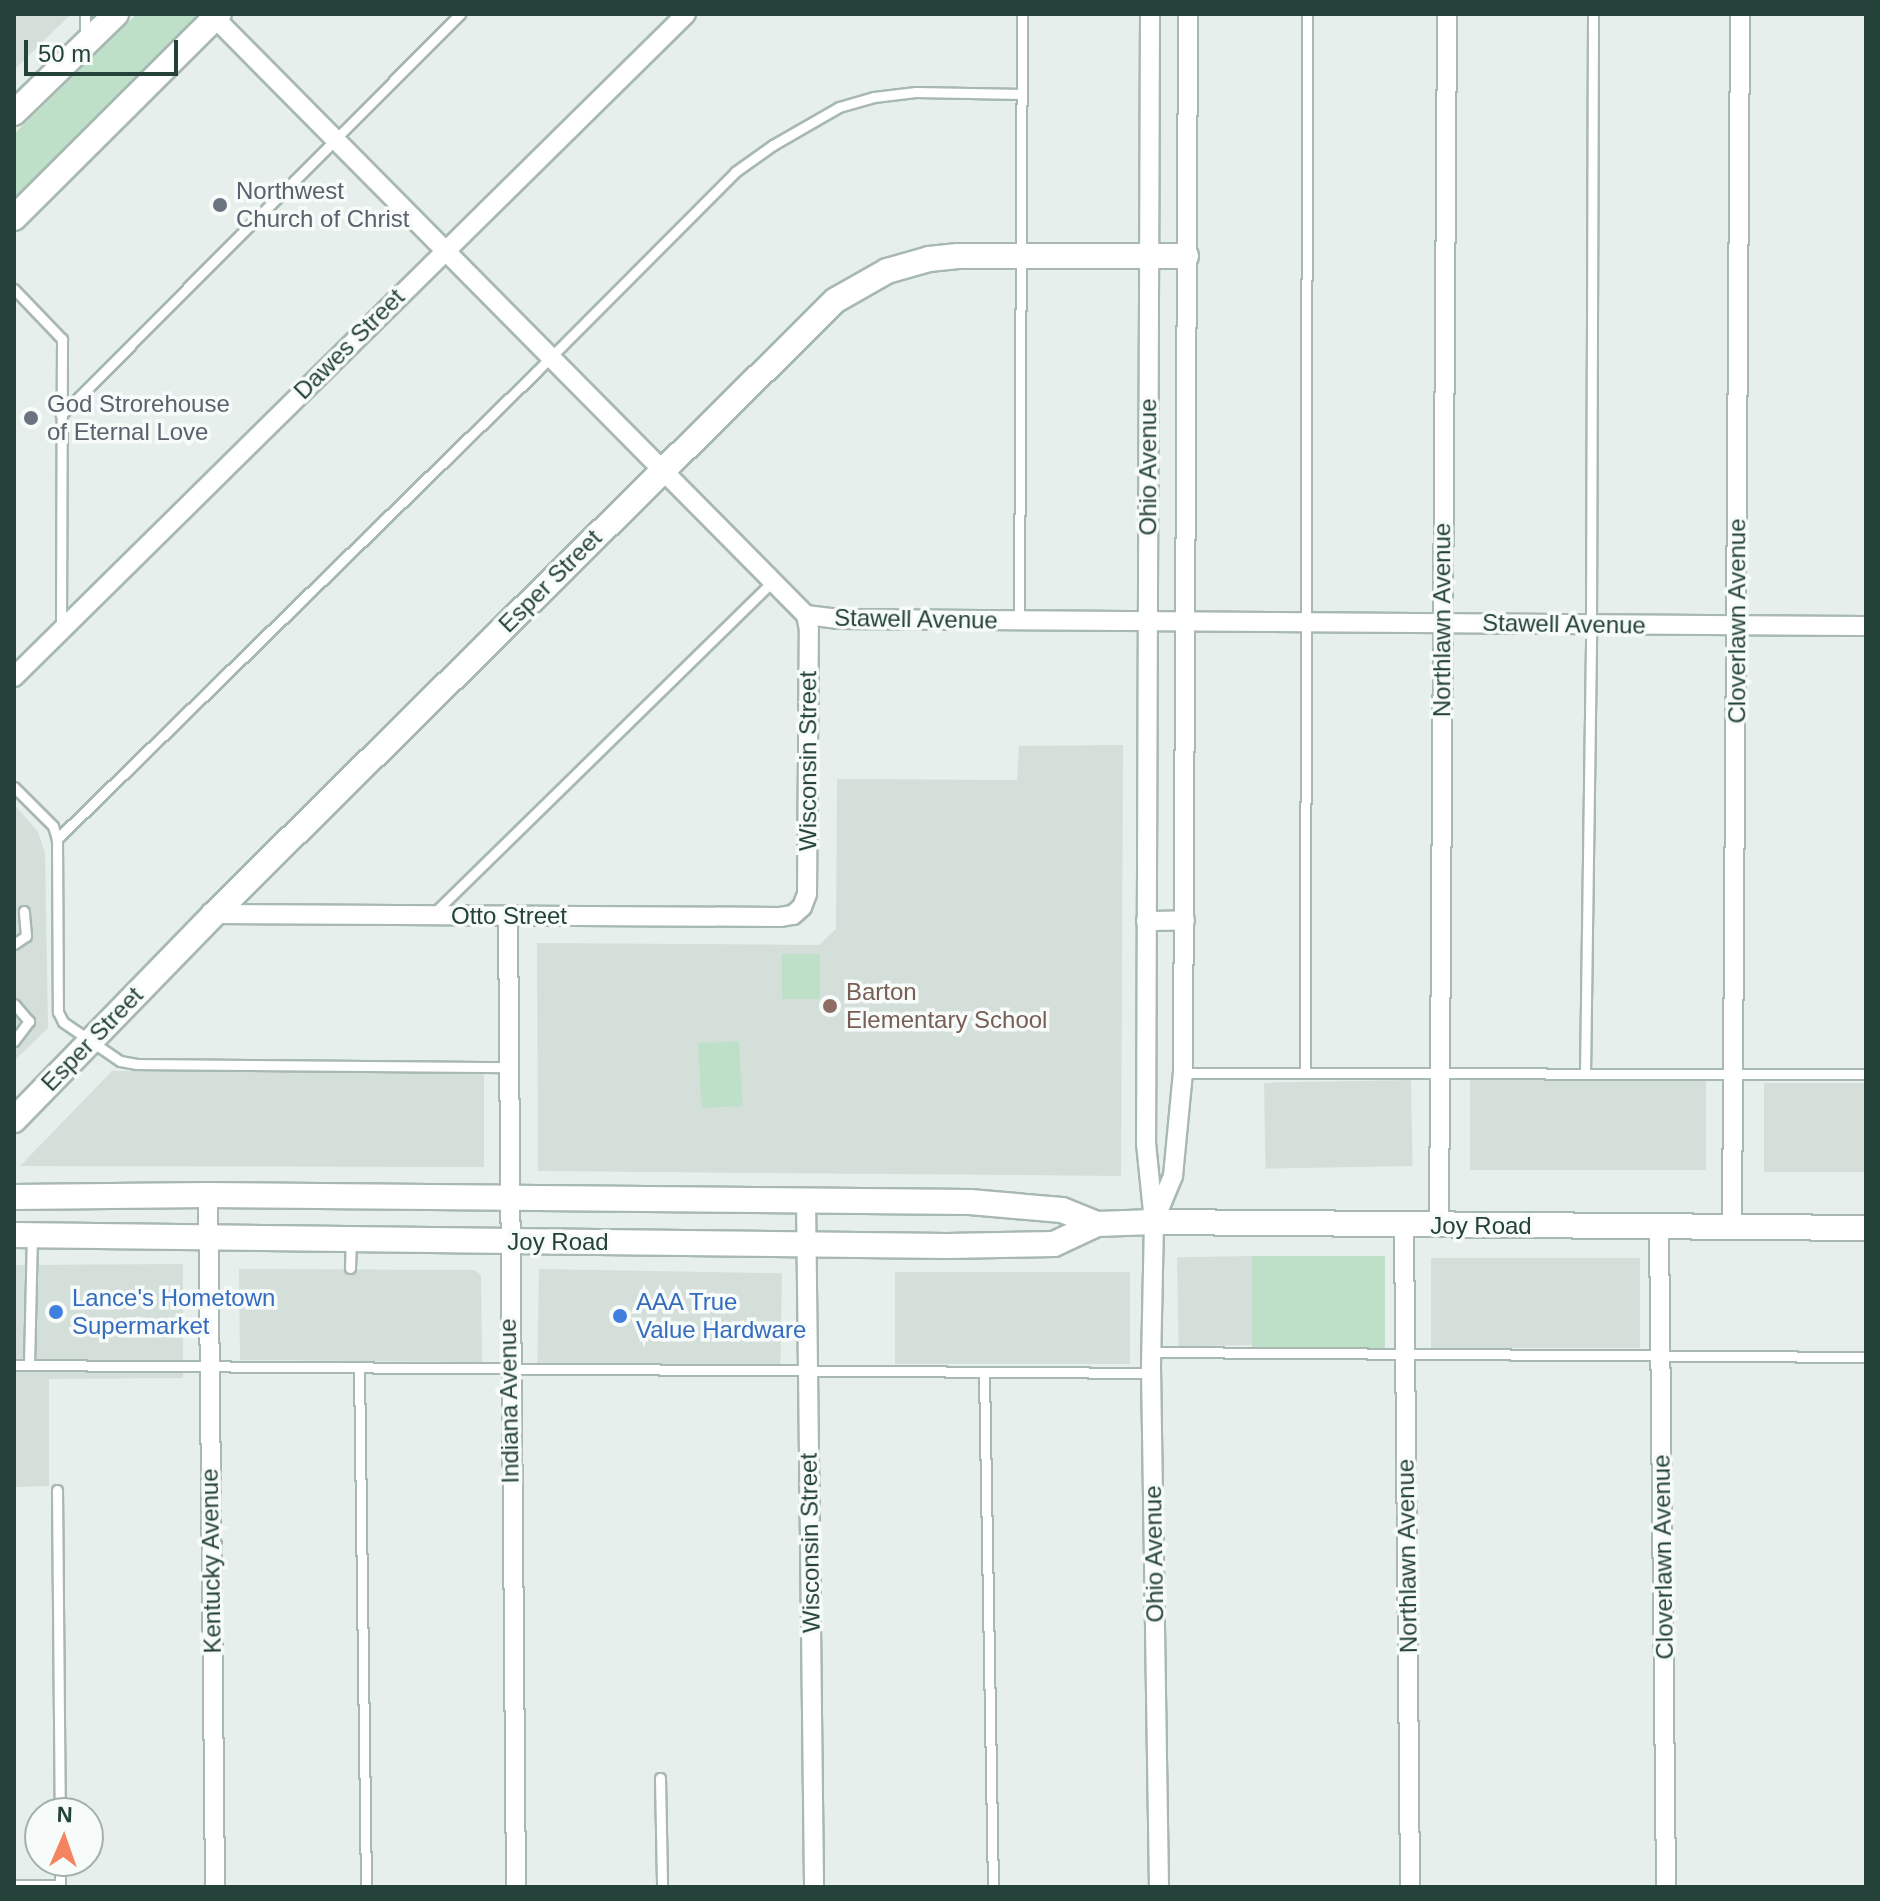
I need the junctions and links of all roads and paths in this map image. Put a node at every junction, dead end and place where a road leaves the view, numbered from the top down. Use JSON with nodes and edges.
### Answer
{"nodes":[{"id":1,"x":85,"y":14,"type":"edge"},
{"id":2,"x":116,"y":14,"type":"edge"},
{"id":3,"x":460,"y":14,"type":"edge"},
{"id":4,"x":686,"y":14,"type":"edge"},
{"id":5,"x":1022,"y":14,"type":"edge"},
{"id":6,"x":1150,"y":14,"type":"edge"},
{"id":7,"x":1188,"y":14,"type":"edge"},
{"id":8,"x":1307,"y":14,"type":"edge"},
{"id":9,"x":1447,"y":14,"type":"edge"},
{"id":10,"x":1593,"y":14,"type":"edge"},
{"id":11,"x":1740,"y":14,"type":"edge"},
{"id":12,"x":217,"y":16,"type":"edge"},
{"id":13,"x":85,"y":44,"type":"junction"},
{"id":14,"x":1022,"y":94,"type":"junction"},
{"id":15,"x":14,"y":113,"type":"edge"},
{"id":16,"x":336,"y":140,"type":"junction"},
{"id":17,"x":14,"y":218,"type":"edge"},
{"id":18,"x":444,"y":250,"type":"junction"},
{"id":19,"x":1021,"y":256,"type":"junction"},
{"id":20,"x":1149,"y":256,"type":"junction"},
{"id":21,"x":1186,"y":256,"type":"junction"},
{"id":22,"x":14,"y":289,"type":"edge"},
{"id":23,"x":550,"y":357,"type":"junction"},
{"id":24,"x":61,"y":415,"type":"junction"},
{"id":25,"x":662,"y":470,"type":"junction"},
{"id":26,"x":773,"y":581,"type":"junction"},
{"id":27,"x":806,"y":615,"type":"junction"},
{"id":28,"x":1019,"y":620,"type":"junction"},
{"id":29,"x":1147,"y":621,"type":"junction"},
{"id":30,"x":1185,"y":622,"type":"junction"},
{"id":31,"x":1307,"y":622,"type":"junction"},
{"id":32,"x":1442,"y":623,"type":"junction"},
{"id":33,"x":1591,"y":624,"type":"junction"},
{"id":34,"x":1737,"y":626,"type":"junction"},
{"id":35,"x":1866,"y":626,"type":"edge"},
{"id":36,"x":61,"y":630,"type":"junction"},
{"id":37,"x":14,"y":677,"type":"edge"},
{"id":38,"x":14,"y":787,"type":"edge"},
{"id":39,"x":57,"y":839,"type":"junction"},
{"id":40,"x":802,"y":907,"type":"joint"},
{"id":41,"x":24,"y":911,"type":"dead end"},
{"id":42,"x":214,"y":914,"type":"junction"},
{"id":43,"x":430,"y":916,"type":"junction"},
{"id":44,"x":508,"y":916,"type":"junction"},
{"id":45,"x":1185,"y":920,"type":"junction"},
{"id":46,"x":1146,"y":921,"type":"junction"},
{"id":47,"x":14,"y":944,"type":"edge"},
{"id":48,"x":14,"y":1004,"type":"edge"},
{"id":49,"x":14,"y":1041,"type":"edge"},
{"id":50,"x":91,"y":1041,"type":"junction"},
{"id":51,"x":508,"y":1067,"type":"junction"},
{"id":52,"x":1183,"y":1073,"type":"junction"},
{"id":53,"x":1305,"y":1073,"type":"junction"},
{"id":54,"x":1442,"y":1073,"type":"junction"},
{"id":55,"x":1585,"y":1074,"type":"junction"},
{"id":56,"x":1733,"y":1074,"type":"junction"},
{"id":57,"x":1866,"y":1074,"type":"edge"},
{"id":58,"x":14,"y":1120,"type":"edge"},
{"id":59,"x":208,"y":1195,"type":"junction"},
{"id":60,"x":14,"y":1197,"type":"edge"},
{"id":61,"x":508,"y":1197,"type":"junction"},
{"id":62,"x":806,"y":1199,"type":"junction"},
{"id":63,"x":1154,"y":1222,"type":"junction"},
{"id":64,"x":1097,"y":1224,"type":"junction"},
{"id":65,"x":1404,"y":1225,"type":"junction"},
{"id":66,"x":1439,"y":1225,"type":"junction"},
{"id":67,"x":1659,"y":1227,"type":"junction"},
{"id":68,"x":1732,"y":1227,"type":"junction"},
{"id":69,"x":1866,"y":1228,"type":"edge"},
{"id":70,"x":20,"y":1235,"type":"edge"},
{"id":71,"x":208,"y":1235,"type":"junction"},
{"id":72,"x":351,"y":1239,"type":"junction"},
{"id":73,"x":508,"y":1242,"type":"junction"},
{"id":74,"x":807,"y":1244,"type":"junction"},
{"id":75,"x":350,"y":1268,"type":"dead end"},
{"id":76,"x":1151,"y":1352,"type":"junction"},
{"id":77,"x":1405,"y":1354,"type":"junction"},
{"id":78,"x":1661,"y":1357,"type":"junction"},
{"id":79,"x":1866,"y":1357,"type":"edge"},
{"id":80,"x":14,"y":1365,"type":"edge"},
{"id":81,"x":29,"y":1365,"type":"junction"},
{"id":82,"x":209,"y":1366,"type":"junction"},
{"id":83,"x":359,"y":1367,"type":"junction"},
{"id":84,"x":509,"y":1368,"type":"junction"},
{"id":85,"x":808,"y":1370,"type":"junction"},
{"id":86,"x":984,"y":1372,"type":"junction"},
{"id":87,"x":1151,"y":1373,"type":"junction"},
{"id":88,"x":57,"y":1490,"type":"dead end"},
{"id":89,"x":660,"y":1778,"type":"dead end"},
{"id":90,"x":60,"y":1797,"type":"edge"},
{"id":91,"x":14,"y":1885,"type":"edge"},
{"id":92,"x":60,"y":1886,"type":"edge"},
{"id":93,"x":215,"y":1887,"type":"edge"},
{"id":94,"x":366,"y":1887,"type":"edge"},
{"id":95,"x":516,"y":1887,"type":"edge"},
{"id":96,"x":662,"y":1887,"type":"edge"},
{"id":97,"x":814,"y":1887,"type":"edge"},
{"id":98,"x":993,"y":1887,"type":"edge"},
{"id":99,"x":1159,"y":1887,"type":"edge"},
{"id":100,"x":1410,"y":1887,"type":"edge"},
{"id":101,"x":1666,"y":1887,"type":"edge"}],
"edges":[{"from":1,"to":13,"type":"lane"},
{"from":2,"to":13,"type":"street"},
{"from":3,"to":16,"type":"lane"},
{"from":4,"to":18,"type":"street","name":"Dawes Street"},
{"from":5,"to":14,"type":"lane"},
{"from":6,"to":20,"type":"street","name":"Ohio Avenue"},
{"from":7,"to":21,"type":"street","name":"Ohio Avenue"},
{"from":8,"to":31,"type":"lane"},
{"from":9,"to":32,"type":"street","name":"Northlawn Avenue"},
{"from":10,"to":33,"type":"lane"},
{"from":11,"to":34,"type":"street","name":"Cloverlawn Avenue"},
{"from":12,"to":16,"type":"street","name":"Stawell Avenue"},
{"from":12,"to":17,"type":"street"},
{"from":13,"to":15,"type":"street"},
{"from":14,"to":19,"type":"lane"},
{"from":14,"to":23,"type":"lane"},
{"from":16,"to":18,"type":"street","name":"Stawell Avenue"},
{"from":16,"to":24,"type":"lane"},
{"from":18,"to":23,"type":"street","name":"Stawell Avenue"},
{"from":18,"to":36,"type":"street","name":"Dawes Street"},
{"from":19,"to":20,"type":"street","name":"Esper Street"},
{"from":19,"to":25,"type":"street","name":"Esper Street"},
{"from":19,"to":28,"type":"lane"},
{"from":20,"to":21,"type":"street","name":"Esper Street"},
{"from":20,"to":29,"type":"street","name":"Ohio Avenue"},
{"from":21,"to":30,"type":"street","name":"Ohio Avenue"},
{"from":22,"to":24,"type":"lane"},
{"from":23,"to":25,"type":"street","name":"Stawell Avenue"},
{"from":23,"to":39,"type":"lane"},
{"from":24,"to":36,"type":"lane"},
{"from":25,"to":26,"type":"street","name":"Stawell Avenue"},
{"from":25,"to":42,"type":"street","name":"Esper Street"},
{"from":26,"to":27,"type":"street","name":"Stawell Avenue"},
{"from":26,"to":43,"type":"lane"},
{"from":27,"to":28,"type":"street","name":"Stawell Avenue"},
{"from":27,"to":40,"type":"street","name":"Wisconsin Street"},
{"from":28,"to":29,"type":"street","name":"Stawell Avenue"},
{"from":29,"to":30,"type":"street","name":"Stawell Avenue"},
{"from":29,"to":46,"type":"street","name":"Ohio Avenue"},
{"from":30,"to":31,"type":"street","name":"Stawell Avenue"},
{"from":30,"to":45,"type":"street","name":"Ohio Avenue"},
{"from":31,"to":32,"type":"street","name":"Stawell Avenue"},
{"from":31,"to":53,"type":"lane"},
{"from":32,"to":33,"type":"street","name":"Stawell Avenue"},
{"from":32,"to":54,"type":"street","name":"Northlawn Avenue"},
{"from":33,"to":34,"type":"street","name":"Stawell Avenue"},
{"from":33,"to":55,"type":"lane"},
{"from":34,"to":35,"type":"street","name":"Stawell Avenue"},
{"from":34,"to":56,"type":"street","name":"Cloverlawn Avenue"},
{"from":36,"to":37,"type":"street","name":"Dawes Street"},
{"from":38,"to":39,"type":"lane"},
{"from":39,"to":50,"type":"lane"},
{"from":40,"to":44,"type":"street","name":"Otto Street"},
{"from":41,"to":47,"type":"lane"},
{"from":42,"to":43,"type":"street","name":"Otto Street"},
{"from":42,"to":50,"type":"street","name":"Esper Street"},
{"from":43,"to":44,"type":"street","name":"Otto Street"},
{"from":44,"to":51,"type":"street","name":"Indiana Avenue"},
{"from":45,"to":46,"type":"street"},
{"from":45,"to":52,"type":"street","name":"Ohio Avenue"},
{"from":46,"to":63,"type":"street","name":"Ohio Avenue"},
{"from":48,"to":49,"type":"lane"},
{"from":50,"to":51,"type":"lane"},
{"from":50,"to":58,"type":"street","name":"Esper Street"},
{"from":51,"to":61,"type":"street","name":"Indiana Avenue"},
{"from":52,"to":53,"type":"lane"},
{"from":52,"to":63,"type":"street","name":"Ohio Avenue"},
{"from":53,"to":54,"type":"lane"},
{"from":54,"to":55,"type":"lane"},
{"from":54,"to":66,"type":"street","name":"Northlawn Avenue"},
{"from":55,"to":56,"type":"lane"},
{"from":56,"to":57,"type":"lane"},
{"from":56,"to":68,"type":"street","name":"Cloverlawn Avenue"},
{"from":59,"to":60,"type":"street","name":"Joy Road"},
{"from":59,"to":61,"type":"street","name":"Joy Road"},
{"from":59,"to":71,"type":"street","name":"Kentucky Avenue"},
{"from":60,"to":70,"type":"street"},
{"from":61,"to":62,"type":"street","name":"Joy Road"},
{"from":61,"to":73,"type":"street","name":"Indiana Avenue"},
{"from":62,"to":64,"type":"street","name":"Joy Road"},
{"from":62,"to":74,"type":"street","name":"Wisconsin Street"},
{"from":63,"to":64,"type":"street","name":"Joy Road"},
{"from":63,"to":65,"type":"street","name":"Joy Road"},
{"from":63,"to":76,"type":"street","name":"Ohio Avenue"},
{"from":64,"to":74,"type":"street","name":"Joy Road"},
{"from":65,"to":66,"type":"street","name":"Joy Road"},
{"from":65,"to":77,"type":"street","name":"Northlawn Avenue"},
{"from":66,"to":67,"type":"street","name":"Joy Road"},
{"from":67,"to":68,"type":"street","name":"Joy Road"},
{"from":67,"to":78,"type":"street","name":"Cloverlawn Avenue"},
{"from":68,"to":69,"type":"street","name":"Joy Road"},
{"from":70,"to":71,"type":"street","name":"Joy Road"},
{"from":70,"to":81,"type":"lane"},
{"from":71,"to":72,"type":"street","name":"Joy Road"},
{"from":71,"to":82,"type":"street","name":"Kentucky Avenue"},
{"from":72,"to":73,"type":"street","name":"Joy Road"},
{"from":72,"to":75,"type":"lane"},
{"from":73,"to":74,"type":"street","name":"Joy Road"},
{"from":73,"to":84,"type":"street","name":"Indiana Avenue"},
{"from":74,"to":85,"type":"street","name":"Wisconsin Street"},
{"from":76,"to":77,"type":"lane"},
{"from":76,"to":87,"type":"street","name":"Ohio Avenue"},
{"from":77,"to":78,"type":"lane"},
{"from":77,"to":100,"type":"street","name":"Northlawn Avenue"},
{"from":78,"to":79,"type":"lane"},
{"from":78,"to":101,"type":"street","name":"Cloverlawn Avenue"},
{"from":80,"to":81,"type":"lane"},
{"from":81,"to":82,"type":"lane"},
{"from":82,"to":83,"type":"lane"},
{"from":82,"to":93,"type":"street","name":"Kentucky Avenue"},
{"from":83,"to":84,"type":"lane"},
{"from":83,"to":94,"type":"lane"},
{"from":84,"to":85,"type":"lane"},
{"from":84,"to":95,"type":"street","name":"Indiana Avenue"},
{"from":85,"to":86,"type":"lane"},
{"from":85,"to":97,"type":"street","name":"Wisconsin Street"},
{"from":86,"to":87,"type":"lane"},
{"from":86,"to":98,"type":"lane"},
{"from":87,"to":99,"type":"street","name":"Ohio Avenue"},
{"from":88,"to":90,"type":"lane"},
{"from":89,"to":96,"type":"lane"},
{"from":91,"to":92,"type":"lane"}]}
